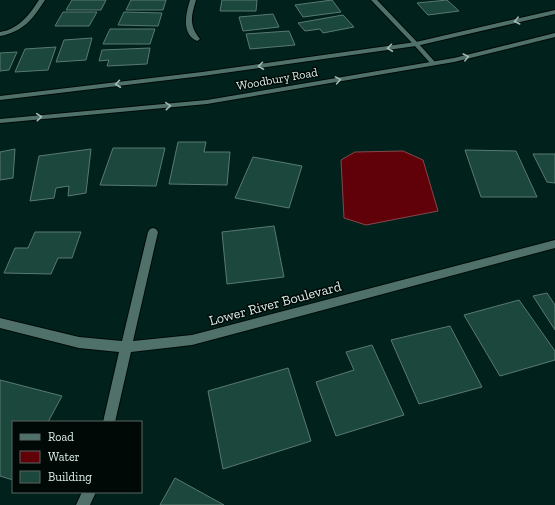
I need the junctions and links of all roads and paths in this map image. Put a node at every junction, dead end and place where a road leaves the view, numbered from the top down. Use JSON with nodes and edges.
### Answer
{"nodes":[{"id":1,"x":42,"y":0,"type":"edge"},
{"id":2,"x":193,"y":0,"type":"edge"},
{"id":3,"x":374,"y":0,"type":"edge"},
{"id":4,"x":555,"y":12,"type":"edge"},
{"id":5,"x":0,"y":34,"type":"edge"},
{"id":6,"x":555,"y":35,"type":"edge"},
{"id":7,"x":197,"y":39,"type":"dead end"},
{"id":8,"x":416,"y":44,"type":"junction"},
{"id":9,"x":434,"y":63,"type":"junction"},
{"id":10,"x":0,"y":98,"type":"edge"},
{"id":11,"x":0,"y":121,"type":"edge"},
{"id":12,"x":153,"y":232,"type":"dead end"},
{"id":13,"x":555,"y":244,"type":"edge"},
{"id":14,"x":0,"y":323,"type":"edge"},
{"id":15,"x":127,"y":347,"type":"junction"},
{"id":16,"x":109,"y":421,"type":"edge"},
{"id":17,"x":89,"y":493,"type":"edge"},
{"id":18,"x":83,"y":505,"type":"edge"}],
"edges":[{"from":1,"to":5,"type":"street"},
{"from":2,"to":7,"type":"street"},
{"from":3,"to":8,"type":"street"},
{"from":4,"to":8,"type":"street","name":"Woodbury Road","one_way":true},
{"from":9,"to":6,"type":"street","name":"Woodbury Road","one_way":true},
{"from":8,"to":9,"type":"street"},
{"from":8,"to":10,"type":"street","name":"Woodbury Road","one_way":true},
{"from":11,"to":9,"type":"street","name":"Woodbury Road","one_way":true},
{"from":12,"to":15,"type":"street"},
{"from":13,"to":15,"type":"street","name":"Lower River Boulevard"},
{"from":14,"to":15,"type":"street","name":"Lower River Boulevard"},
{"from":15,"to":16,"type":"street"},
{"from":17,"to":18,"type":"street"}]}
